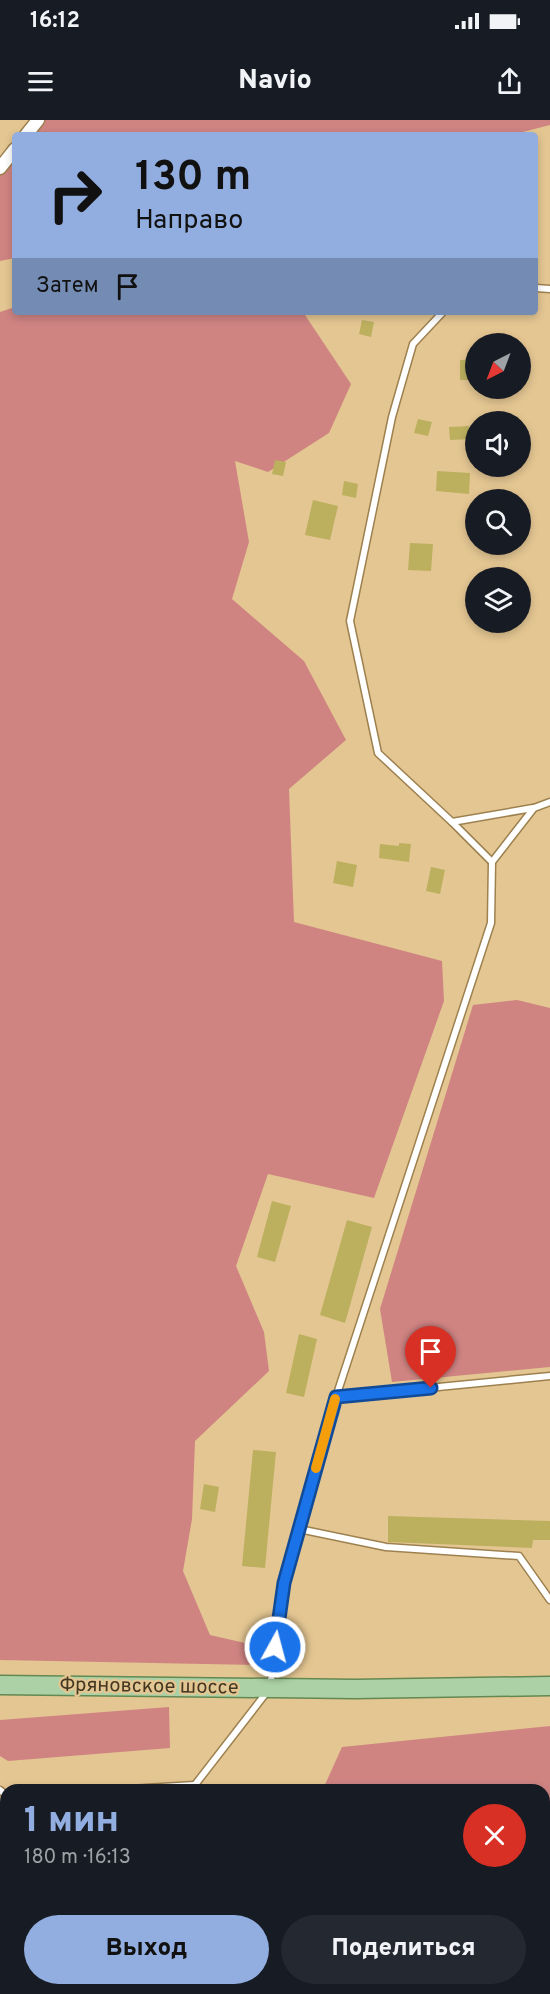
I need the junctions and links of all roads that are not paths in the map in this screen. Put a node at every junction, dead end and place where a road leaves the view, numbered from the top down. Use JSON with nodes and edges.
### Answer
{"nodes":[{"id":1,"x":38,"y":120,"type":"edge"},
{"id":2,"x":28,"y":132,"type":"edge"},
{"id":3,"x":12,"y":153,"type":"edge"},
{"id":4,"x":0,"y":168,"type":"edge"},
{"id":5,"x":440,"y":315,"type":"edge"},
{"id":6,"x":550,"y":802,"type":"edge"},
{"id":7,"x":534,"y":808,"type":"junction"},
{"id":8,"x":452,"y":822,"type":"junction"},
{"id":9,"x":492,"y":862,"type":"junction"},
{"id":10,"x":550,"y":1376,"type":"edge"},
{"id":11,"x":336,"y":1397,"type":"junction"},
{"id":12,"x":299,"y":1529,"type":"junction"},
{"id":13,"x":550,"y":1600,"type":"edge"},
{"id":14,"x":549,"y":1682,"type":"edge"},
{"id":15,"x":0,"y":1685,"type":"edge"},
{"id":16,"x":270,"y":1688,"type":"junction"},
{"id":17,"x":195,"y":1784,"type":"edge"}],
"edges":[{"from":1,"to":2,"type":"street"},
{"from":3,"to":4,"type":"street"},
{"from":5,"to":8,"type":"lane"},
{"from":6,"to":7,"type":"lane"},
{"from":7,"to":8,"type":"lane"},
{"from":7,"to":9,"type":"lane"},
{"from":8,"to":9,"type":"lane"},
{"from":9,"to":11,"type":"lane"},
{"from":10,"to":11,"type":"lane"},
{"from":11,"to":12,"type":"lane"},
{"from":12,"to":13,"type":"lane"},
{"from":12,"to":16,"type":"lane"},
{"from":14,"to":16,"type":"main road","name":"Фряновское шоссе"},
{"from":15,"to":16,"type":"main road","name":"Фряновское шоссе"},
{"from":16,"to":17,"type":"lane"}]}
